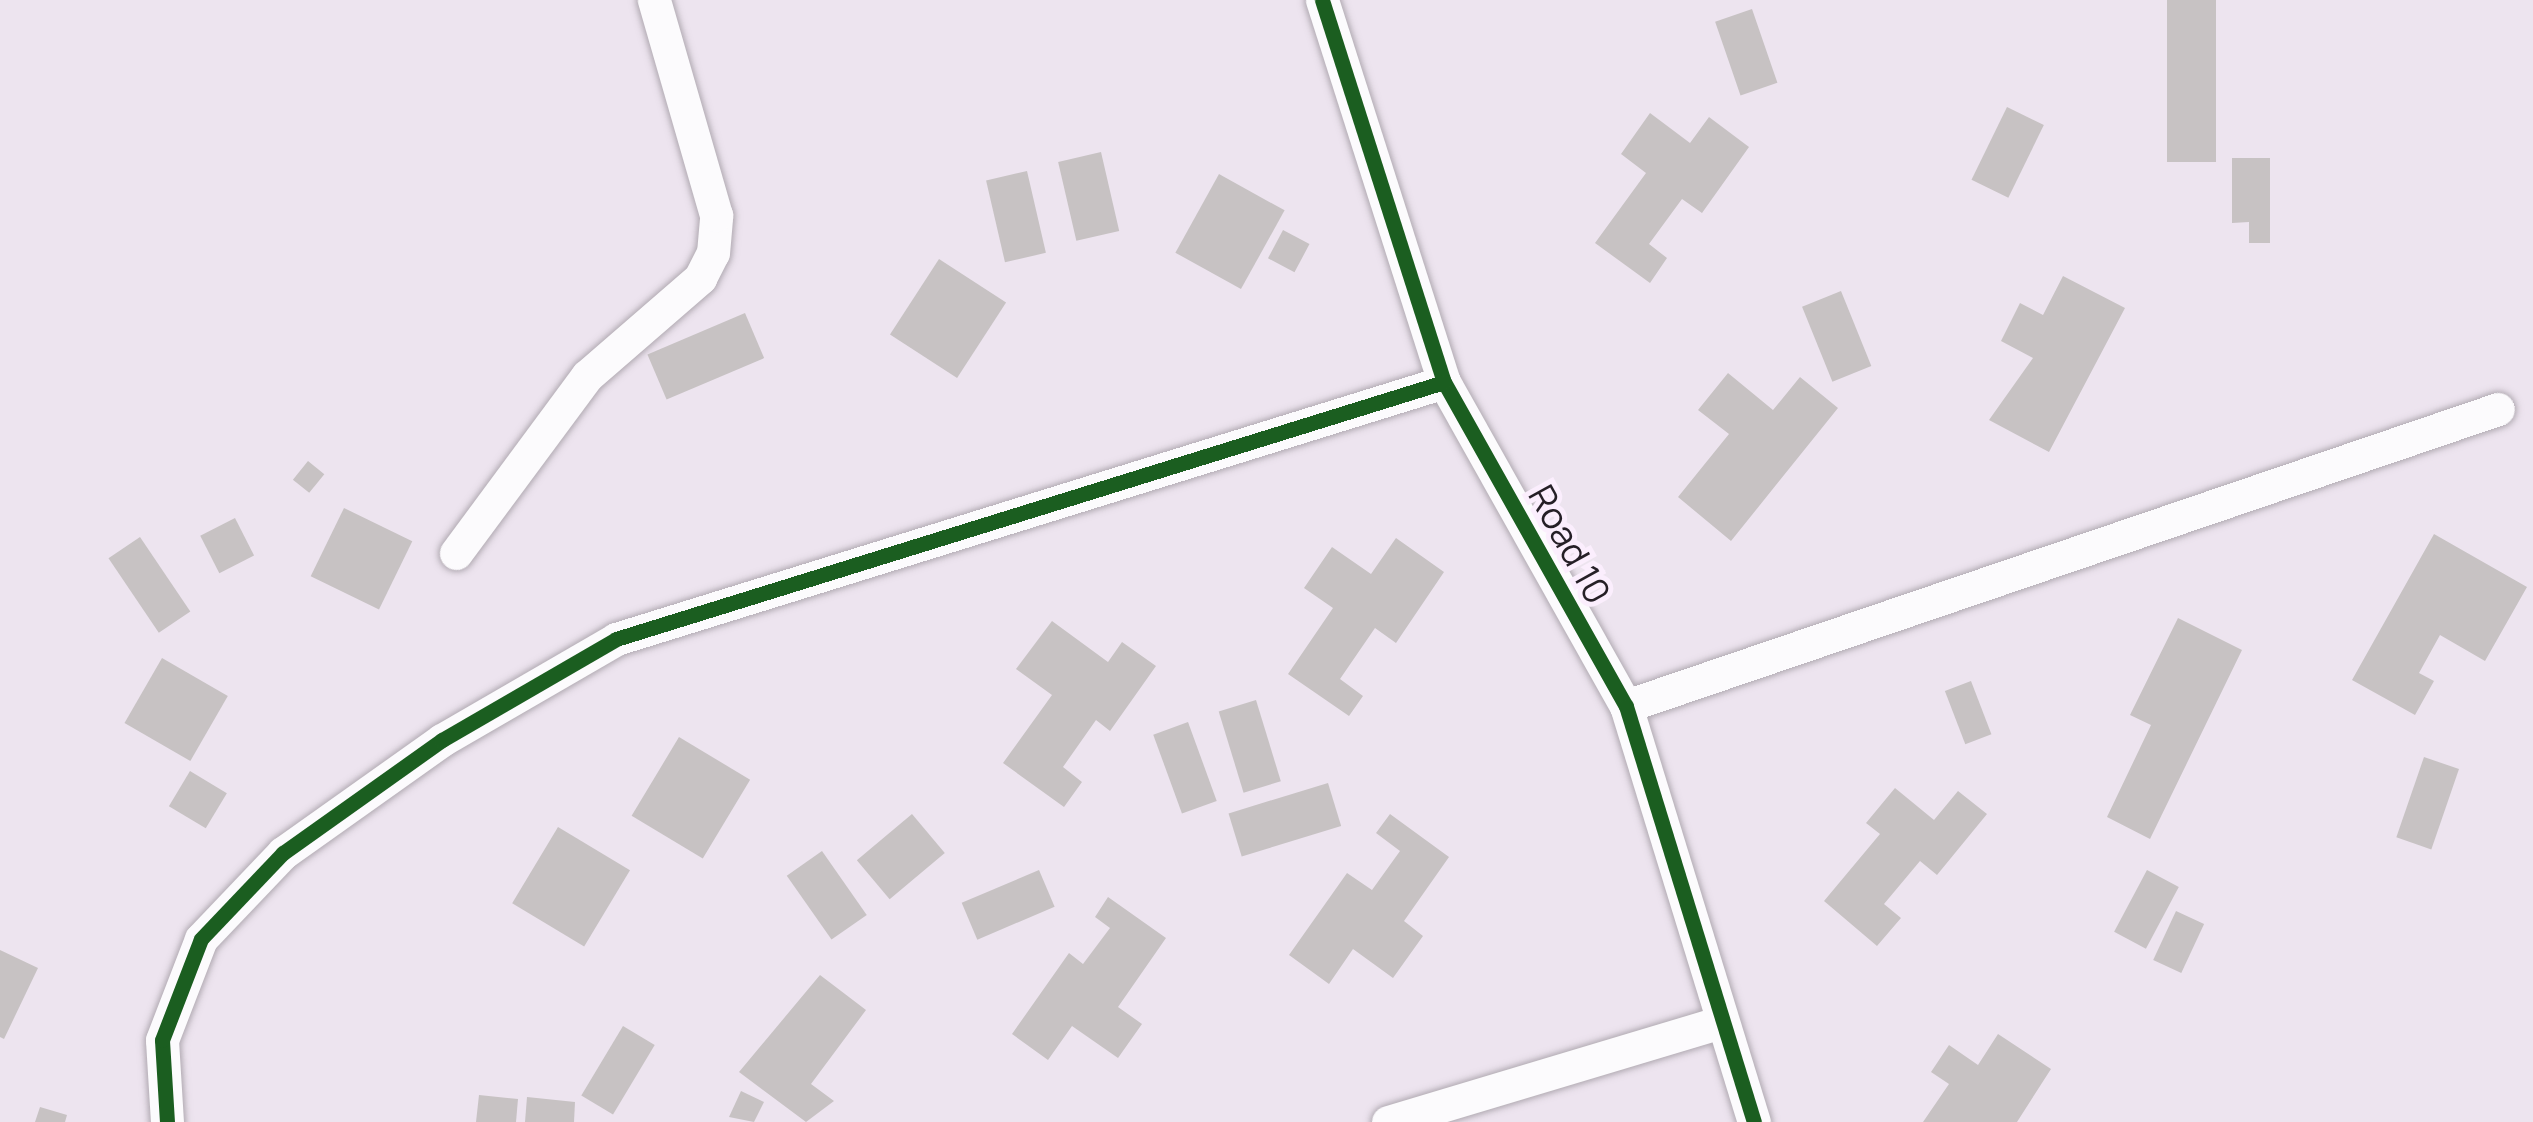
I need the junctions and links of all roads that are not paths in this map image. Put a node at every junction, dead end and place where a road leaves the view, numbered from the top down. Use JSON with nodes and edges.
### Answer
{"nodes":[{"id":1,"x":654,"y":0,"type":"edge"},
{"id":2,"x":1322,"y":0,"type":"edge"},
{"id":3,"x":1444,"y":382,"type":"junction"},
{"id":4,"x":2498,"y":410,"type":"dead end"},
{"id":5,"x":456,"y":553,"type":"dead end"},
{"id":6,"x":1626,"y":706,"type":"junction"},
{"id":7,"x":1721,"y":1022,"type":"junction"},
{"id":8,"x":167,"y":1122,"type":"edge"},
{"id":9,"x":1388,"y":1122,"type":"edge"},
{"id":10,"x":1754,"y":1122,"type":"edge"}],
"edges":[{"from":1,"to":5,"type":"street"},
{"from":2,"to":3,"type":"street","name":"Road 10"},
{"from":3,"to":6,"type":"street","name":"Road 10"},
{"from":3,"to":8,"type":"street"},
{"from":4,"to":6,"type":"street"},
{"from":6,"to":7,"type":"street","name":"Road 10"},
{"from":7,"to":9,"type":"street"},
{"from":7,"to":10,"type":"street","name":"Road 10"}]}
